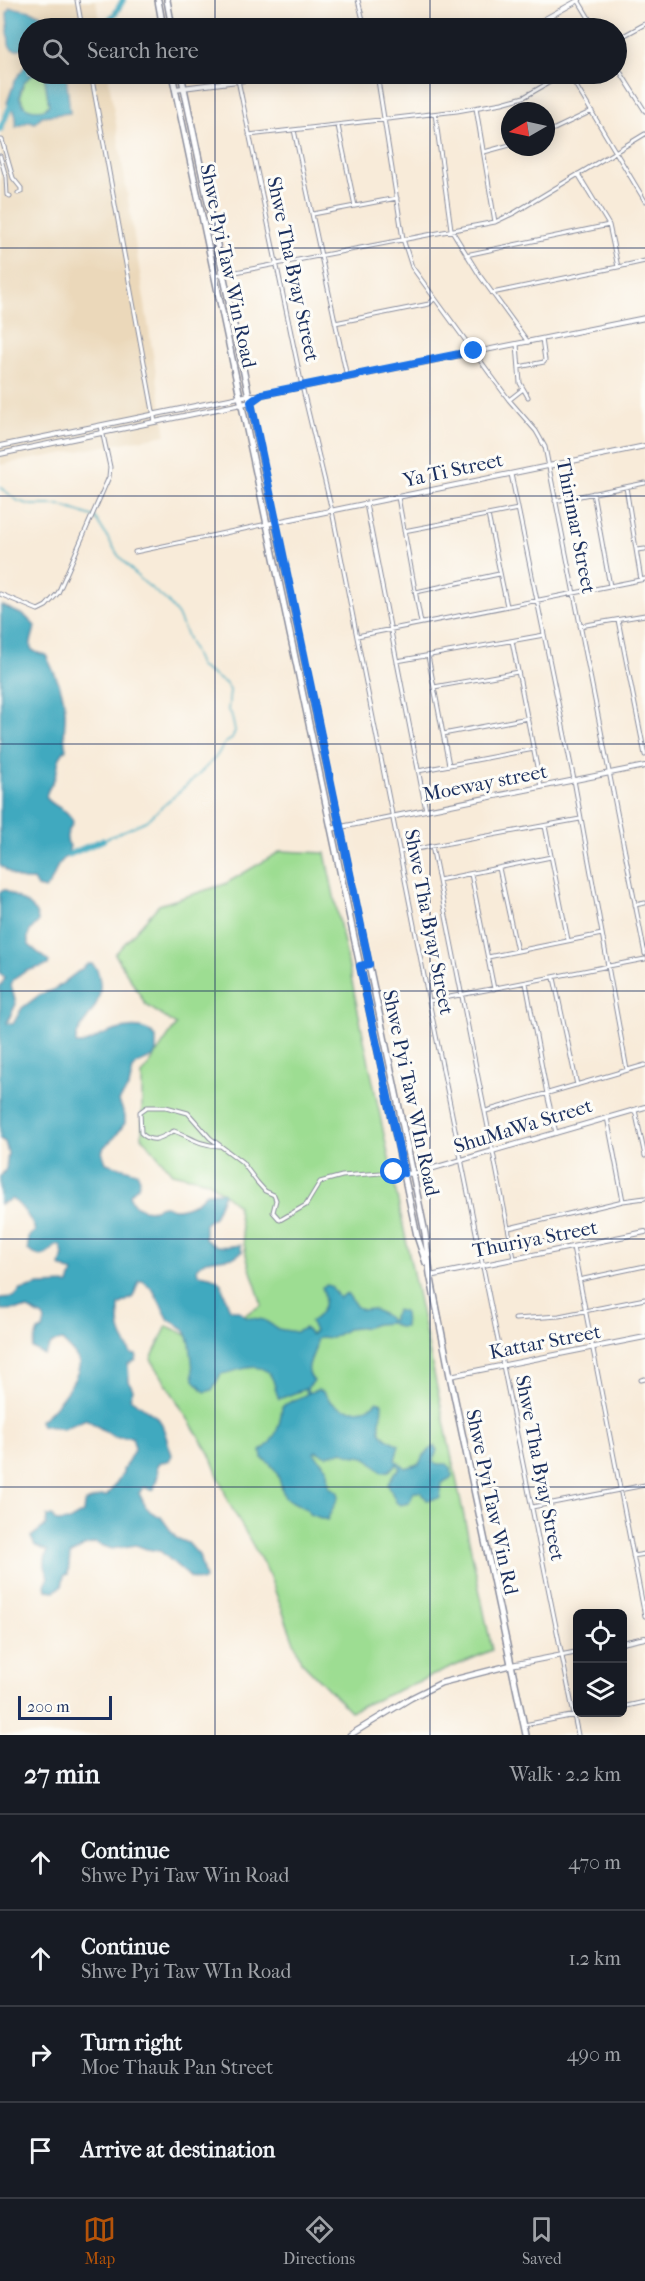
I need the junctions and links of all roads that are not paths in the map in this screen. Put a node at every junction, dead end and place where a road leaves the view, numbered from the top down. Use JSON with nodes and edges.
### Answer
{"nodes":[{"id":1,"x":77,"y":0,"type":"edge"},
{"id":2,"x":158,"y":0,"type":"edge"},
{"id":3,"x":167,"y":0,"type":"edge"},
{"id":4,"x":358,"y":0,"type":"edge"},
{"id":5,"x":578,"y":0,"type":"edge"},
{"id":6,"x":80,"y":18,"type":"edge"},
{"id":7,"x":161,"y":18,"type":"edge"},
{"id":8,"x":170,"y":18,"type":"edge"},
{"id":9,"x":362,"y":18,"type":"edge"},
{"id":10,"x":546,"y":18,"type":"edge"},
{"id":11,"x":589,"y":18,"type":"edge"},
{"id":12,"x":645,"y":24,"type":"edge"},
{"id":13,"x":627,"y":34,"type":"edge"},
{"id":14,"x":627,"y":82,"type":"edge"},
{"id":15,"x":92,"y":84,"type":"edge"},
{"id":16,"x":174,"y":84,"type":"edge"},
{"id":17,"x":183,"y":84,"type":"edge"},
{"id":18,"x":211,"y":84,"type":"edge"},
{"id":19,"x":239,"y":84,"type":"edge"},
{"id":20,"x":379,"y":84,"type":"edge"},
{"id":21,"x":547,"y":84,"type":"edge"},
{"id":22,"x":575,"y":84,"type":"edge"},
{"id":23,"x":184,"y":88,"type":"junction"},
{"id":24,"x":175,"y":89,"type":"junction"},
{"id":25,"x":476,"y":108,"type":"junction"},
{"id":26,"x":592,"y":111,"type":"junction"},
{"id":27,"x":645,"y":111,"type":"edge"},
{"id":28,"x":435,"y":114,"type":"junction"},
{"id":29,"x":384,"y":119,"type":"junction"},
{"id":30,"x":338,"y":125,"type":"junction"},
{"id":31,"x":555,"y":129,"type":"edge"},
{"id":32,"x":294,"y":130,"type":"junction"},
{"id":33,"x":645,"y":134,"type":"edge"},
{"id":34,"x":249,"y":135,"type":"junction"},
{"id":35,"x":0,"y":140,"type":"edge"},
{"id":36,"x":501,"y":147,"type":"edge"},
{"id":37,"x":616,"y":151,"type":"junction"},
{"id":38,"x":484,"y":152,"type":"junction"},
{"id":39,"x":0,"y":156,"type":"edge"},
{"id":40,"x":579,"y":174,"type":"junction"},
{"id":41,"x":18,"y":193,"type":"dead end"},
{"id":42,"x":10,"y":196,"type":"dead end"},
{"id":43,"x":397,"y":198,"type":"junction"},
{"id":44,"x":645,"y":201,"type":"edge"},
{"id":45,"x":355,"y":206,"type":"junction"},
{"id":46,"x":312,"y":214,"type":"junction"},
{"id":47,"x":495,"y":222,"type":"junction"},
{"id":48,"x":609,"y":225,"type":"junction"},
{"id":49,"x":451,"y":230,"type":"junction"},
{"id":50,"x":403,"y":239,"type":"junction"},
{"id":51,"x":321,"y":255,"type":"junction"},
{"id":52,"x":466,"y":255,"type":"junction"},
{"id":53,"x":645,"y":261,"type":"edge"},
{"id":54,"x":276,"y":264,"type":"junction"},
{"id":55,"x":618,"y":267,"type":"junction"},
{"id":56,"x":224,"y":275,"type":"junction"},
{"id":57,"x":215,"y":276,"type":"junction"},
{"id":58,"x":492,"y":293,"type":"junction"},
{"id":59,"x":435,"y":300,"type":"junction"},
{"id":60,"x":645,"y":318,"type":"edge"},
{"id":61,"x":335,"y":323,"type":"junction"},
{"id":62,"x":542,"y":339,"type":"junction"},
{"id":63,"x":528,"y":342,"type":"junction"},
{"id":64,"x":517,"y":344,"type":"junction"},
{"id":65,"x":474,"y":351,"type":"junction"},
{"id":66,"x":519,"y":367,"type":"junction"},
{"id":67,"x":347,"y":377,"type":"junction"},
{"id":68,"x":302,"y":386,"type":"junction"},
{"id":69,"x":523,"y":389,"type":"junction"},
{"id":70,"x":262,"y":394,"type":"junction"},
{"id":71,"x":249,"y":395,"type":"junction"},
{"id":72,"x":241,"y":397,"type":"junction"},
{"id":73,"x":528,"y":397,"type":"dead end"},
{"id":74,"x":509,"y":400,"type":"junction"},
{"id":75,"x":251,"y":402,"type":"junction"},
{"id":76,"x":242,"y":404,"type":"junction"},
{"id":77,"x":154,"y":415,"type":"junction"},
{"id":78,"x":155,"y":422,"type":"junction"},
{"id":79,"x":101,"y":426,"type":"junction"},
{"id":80,"x":103,"y":433,"type":"junction"},
{"id":81,"x":0,"y":446,"type":"edge"},
{"id":82,"x":645,"y":446,"type":"edge"},
{"id":83,"x":0,"y":454,"type":"edge"},
{"id":84,"x":550,"y":465,"type":"junction"},
{"id":85,"x":511,"y":474,"type":"junction"},
{"id":86,"x":645,"y":483,"type":"edge"},
{"id":87,"x":626,"y":487,"type":"junction"},
{"id":88,"x":593,"y":493,"type":"junction"},
{"id":89,"x":398,"y":497,"type":"junction"},
{"id":90,"x":555,"y":501,"type":"junction"},
{"id":91,"x":366,"y":504,"type":"junction"},
{"id":92,"x":518,"y":509,"type":"junction"},
{"id":93,"x":332,"y":511,"type":"junction"},
{"id":94,"x":488,"y":515,"type":"junction"},
{"id":95,"x":276,"y":523,"type":"junction"},
{"id":96,"x":267,"y":525,"type":"junction"},
{"id":97,"x":404,"y":531,"type":"junction"},
{"id":98,"x":645,"y":549,"type":"edge"},
{"id":99,"x":637,"y":550,"type":"junction"},
{"id":100,"x":135,"y":552,"type":"dead end"},
{"id":101,"x":499,"y":574,"type":"junction"},
{"id":102,"x":643,"y":580,"type":"edge"},
{"id":103,"x":610,"y":586,"type":"junction"},
{"id":104,"x":416,"y":592,"type":"junction"},
{"id":105,"x":574,"y":593,"type":"junction"},
{"id":106,"x":0,"y":594,"type":"edge"},
{"id":107,"x":537,"y":600,"type":"junction"},
{"id":108,"x":507,"y":606,"type":"junction"},
{"id":109,"x":645,"y":615,"type":"edge"},
{"id":110,"x":618,"y":620,"type":"junction"},
{"id":111,"x":421,"y":623,"type":"junction"},
{"id":112,"x":580,"y":626,"type":"junction"},
{"id":113,"x":390,"y":629,"type":"junction"},
{"id":114,"x":544,"y":635,"type":"junction"},
{"id":115,"x":357,"y":636,"type":"junction"},
{"id":116,"x":512,"y":640,"type":"junction"},
{"id":117,"x":428,"y":656,"type":"junction"},
{"id":118,"x":397,"y":661,"type":"junction"},
{"id":119,"x":518,"y":672,"type":"junction"},
{"id":120,"x":434,"y":687,"type":"junction"},
{"id":121,"x":528,"y":718,"type":"junction"},
{"id":122,"x":645,"y":729,"type":"edge"},
{"id":123,"x":640,"y":730,"type":"junction"},
{"id":124,"x":442,"y":734,"type":"junction"},
{"id":125,"x":534,"y":749,"type":"junction"},
{"id":126,"x":645,"y":755,"type":"edge"},
{"id":127,"x":449,"y":765,"type":"junction"},
{"id":128,"x":645,"y":766,"type":"edge"},
{"id":129,"x":418,"y":771,"type":"junction"},
{"id":130,"x":608,"y":773,"type":"junction"},
{"id":131,"x":574,"y":780,"type":"junction"},
{"id":132,"x":541,"y":787,"type":"junction"},
{"id":133,"x":426,"y":810,"type":"junction"},
{"id":134,"x":394,"y":816,"type":"junction"},
{"id":135,"x":580,"y":819,"type":"junction"},
{"id":136,"x":546,"y":826,"type":"junction"},
{"id":137,"x":340,"y":827,"type":"junction"},
{"id":138,"x":331,"y":829,"type":"junction"},
{"id":139,"x":432,"y":846,"type":"junction"},
{"id":140,"x":400,"y":852,"type":"junction"},
{"id":141,"x":551,"y":857,"type":"junction"},
{"id":142,"x":499,"y":868,"type":"junction"},
{"id":143,"x":471,"y":874,"type":"junction"},
{"id":144,"x":439,"y":880,"type":"junction"},
{"id":145,"x":645,"y":903,"type":"edge"},
{"id":146,"x":635,"y":905,"type":"junction"},
{"id":147,"x":602,"y":934,"type":"junction"},
{"id":148,"x":568,"y":940,"type":"junction"},
{"id":149,"x":517,"y":951,"type":"junction"},
{"id":150,"x":645,"y":954,"type":"edge"},
{"id":151,"x":488,"y":957,"type":"junction"},
{"id":152,"x":645,"y":959,"type":"edge"},
{"id":153,"x":369,"y":964,"type":"junction"},
{"id":154,"x":360,"y":966,"type":"junction"},
{"id":155,"x":608,"y":967,"type":"junction"},
{"id":156,"x":554,"y":978,"type":"junction"},
{"id":157,"x":526,"y":983,"type":"junction"},
{"id":158,"x":494,"y":989,"type":"junction"},
{"id":159,"x":463,"y":995,"type":"junction"},
{"id":160,"x":429,"y":1001,"type":"junction"},
{"id":161,"x":388,"y":1057,"type":"junction"},
{"id":162,"x":380,"y":1059,"type":"junction"},
{"id":163,"x":645,"y":1065,"type":"edge"},
{"id":164,"x":627,"y":1070,"type":"junction"},
{"id":165,"x":577,"y":1085,"type":"junction"},
{"id":166,"x":547,"y":1094,"type":"junction"},
{"id":167,"x":645,"y":1107,"type":"edge"},
{"id":168,"x":635,"y":1110,"type":"junction"},
{"id":169,"x":486,"y":1111,"type":"junction"},
{"id":170,"x":607,"y":1117,"type":"junction"},
{"id":171,"x":556,"y":1133,"type":"junction"},
{"id":172,"x":219,"y":1146,"type":"junction"},
{"id":173,"x":494,"y":1150,"type":"junction"},
{"id":174,"x":645,"y":1156,"type":"edge"},
{"id":175,"x":461,"y":1161,"type":"junction"},
{"id":176,"x":394,"y":1172,"type":"joint"},
{"id":177,"x":404,"y":1173,"type":"junction"},
{"id":178,"x":413,"y":1174,"type":"junction"},
{"id":179,"x":645,"y":1198,"type":"edge"},
{"id":180,"x":623,"y":1201,"type":"junction"},
{"id":181,"x":508,"y":1228,"type":"junction"},
{"id":182,"x":645,"y":1233,"type":"edge"},
{"id":183,"x":573,"y":1247,"type":"junction"},
{"id":184,"x":514,"y":1258,"type":"junction"},
{"id":185,"x":482,"y":1264,"type":"junction"},
{"id":186,"x":645,"y":1266,"type":"edge"},
{"id":187,"x":430,"y":1275,"type":"junction"},
{"id":188,"x":579,"y":1280,"type":"junction"},
{"id":189,"x":645,"y":1299,"type":"edge"},
{"id":190,"x":585,"y":1310,"type":"junction"},
{"id":191,"x":515,"y":1319,"type":"dead end"},
{"id":192,"x":645,"y":1337,"type":"edge"},
{"id":193,"x":593,"y":1348,"type":"junction"},
{"id":194,"x":504,"y":1365,"type":"junction"},
{"id":195,"x":450,"y":1376,"type":"junction"},
{"id":196,"x":645,"y":1485,"type":"edge"},
{"id":197,"x":620,"y":1490,"type":"junction"},
{"id":198,"x":532,"y":1507,"type":"junction"},
{"id":199,"x":645,"y":1554,"type":"edge"},
{"id":200,"x":633,"y":1556,"type":"junction"},
{"id":201,"x":645,"y":1616,"type":"edge"},
{"id":202,"x":645,"y":1638,"type":"edge"},
{"id":203,"x":627,"y":1642,"type":"edge"},
{"id":204,"x":573,"y":1653,"type":"edge"},
{"id":205,"x":561,"y":1655,"type":"junction"},
{"id":206,"x":511,"y":1665,"type":"junction"},
{"id":207,"x":645,"y":1702,"type":"edge"},
{"id":208,"x":627,"y":1706,"type":"edge"},
{"id":209,"x":573,"y":1711,"type":"edge"},
{"id":210,"x":573,"y":1716,"type":"edge"},
{"id":211,"x":574,"y":1717,"type":"edge"},
{"id":212,"x":524,"y":1725,"type":"junction"},
{"id":213,"x":350,"y":1735,"type":"edge"},
{"id":214,"x":526,"y":1735,"type":"edge"},
{"id":215,"x":578,"y":1735,"type":"edge"}],
"edges":[{"from":1,"to":6,"type":"street"},
{"from":2,"to":7,"type":"main road"},
{"from":3,"to":8,"type":"main road"},
{"from":4,"to":9,"type":"street"},
{"from":5,"to":10,"type":"street"},
{"from":5,"to":11,"type":"street"},
{"from":12,"to":13,"type":"street"},
{"from":14,"to":27,"type":"street"},
{"from":15,"to":77,"type":"street"},
{"from":16,"to":24,"type":"main road","name":"Shwe Pyi Taw Win Road"},
{"from":17,"to":23,"type":"main road","name":"Shwe Pyi Taw WIn Road"},
{"from":18,"to":23,"type":"street"},
{"from":19,"to":34,"type":"street","name":"Shwe Tha Byay Street"},
{"from":20,"to":29,"type":"street","name":"Thirimar Street"},
{"from":21,"to":25,"type":"street"},
{"from":22,"to":26,"type":"street"},
{"from":23,"to":24,"type":"street"},
{"from":23,"to":56,"type":"main road","name":"Shwe Pyi Taw WIn Road"},
{"from":24,"to":57,"type":"main road","name":"Shwe Pyi Taw Win Road"},
{"from":25,"to":28,"type":"street"},
{"from":25,"to":38,"type":"street"},
{"from":26,"to":31,"type":"street"},
{"from":26,"to":37,"type":"street"},
{"from":28,"to":29,"type":"street"},
{"from":28,"to":49,"type":"street"},
{"from":29,"to":30,"type":"street"},
{"from":29,"to":43,"type":"street","name":"Thirimar Street"},
{"from":30,"to":32,"type":"street"},
{"from":30,"to":45,"type":"street"},
{"from":32,"to":34,"type":"street"},
{"from":32,"to":46,"type":"street"},
{"from":33,"to":37,"type":"street"},
{"from":34,"to":54,"type":"street","name":"Shwe Tha Byay Street"},
{"from":35,"to":41,"type":"street"},
{"from":36,"to":38,"type":"street"},
{"from":37,"to":40,"type":"street"},
{"from":37,"to":44,"type":"street"},
{"from":38,"to":47,"type":"street"},
{"from":39,"to":42,"type":"street"},
{"from":40,"to":47,"type":"street"},
{"from":40,"to":48,"type":"street"},
{"from":43,"to":45,"type":"street"},
{"from":43,"to":50,"type":"street","name":"Thirimar Street"},
{"from":45,"to":46,"type":"street"},
{"from":46,"to":51,"type":"street"},
{"from":47,"to":49,"type":"street"},
{"from":48,"to":52,"type":"street"},
{"from":48,"to":55,"type":"street"},
{"from":49,"to":50,"type":"street"},
{"from":49,"to":52,"type":"street"},
{"from":50,"to":51,"type":"street"},
{"from":50,"to":59,"type":"street","name":"Thirimar Street"},
{"from":51,"to":54,"type":"street"},
{"from":51,"to":61,"type":"street"},
{"from":52,"to":58,"type":"street"},
{"from":53,"to":55,"type":"street"},
{"from":54,"to":56,"type":"street"},
{"from":54,"to":68,"type":"street","name":"Shwe Tha Byay Street"},
{"from":55,"to":58,"type":"street"},
{"from":56,"to":57,"type":"street"},
{"from":56,"to":71,"type":"main road","name":"Shwe Pyi Taw WIn Road"},
{"from":57,"to":72,"type":"main road","name":"Shwe Pyi Taw Win Road"},
{"from":58,"to":63,"type":"street"},
{"from":59,"to":61,"type":"street"},
{"from":59,"to":65,"type":"street","name":"Thirimar Street"},
{"from":60,"to":62,"type":"street"},
{"from":61,"to":67,"type":"street"},
{"from":62,"to":63,"type":"street"},
{"from":62,"to":66,"type":"street"},
{"from":63,"to":64,"type":"street"},
{"from":64,"to":65,"type":"street"},
{"from":64,"to":66,"type":"street"},
{"from":65,"to":67,"type":"street"},
{"from":65,"to":74,"type":"street","name":"Thirimar Street"},
{"from":66,"to":69,"type":"street"},
{"from":67,"to":68,"type":"street"},
{"from":68,"to":70,"type":"street"},
{"from":68,"to":93,"type":"street","name":"Shwe Tha Byay Street"},
{"from":69,"to":73,"type":"street"},
{"from":69,"to":74,"type":"street"},
{"from":70,"to":71,"type":"street"},
{"from":70,"to":75,"type":"street"},
{"from":71,"to":72,"type":"street"},
{"from":71,"to":75,"type":"main road","name":"Shwe Pyi Taw WIn Road"},
{"from":72,"to":76,"type":"main road","name":"Shwe Pyi Taw Win Road"},
{"from":72,"to":77,"type":"street"},
{"from":74,"to":84,"type":"street","name":"Thirimar Street"},
{"from":75,"to":76,"type":"street"},
{"from":75,"to":95,"type":"main road","name":"Shwe Pyi Taw WIn Road"},
{"from":76,"to":78,"type":"street"},
{"from":76,"to":96,"type":"main road","name":"Shwe Pyi Taw Win Road"},
{"from":77,"to":78,"type":"street"},
{"from":77,"to":79,"type":"street"},
{"from":78,"to":80,"type":"street"},
{"from":79,"to":80,"type":"street"},
{"from":79,"to":81,"type":"street"},
{"from":80,"to":83,"type":"street"},
{"from":80,"to":106,"type":"street"},
{"from":82,"to":84,"type":"street","name":"Ya Ti Street"},
{"from":84,"to":85,"type":"street","name":"Ya Ti Street"},
{"from":84,"to":90,"type":"street","name":"Thirimar Street"},
{"from":85,"to":89,"type":"street","name":"Ya Ti Street"},
{"from":85,"to":92,"type":"street"},
{"from":86,"to":87,"type":"street"},
{"from":87,"to":88,"type":"street"},
{"from":87,"to":99,"type":"street"},
{"from":88,"to":90,"type":"street"},
{"from":88,"to":103,"type":"street"},
{"from":89,"to":91,"type":"street","name":"Ya Ti Street"},
{"from":89,"to":97,"type":"street"},
{"from":90,"to":105,"type":"street","name":"Thirimar Street"},
{"from":91,"to":93,"type":"street","name":"Ya Ti Street"},
{"from":91,"to":113,"type":"street"},
{"from":92,"to":94,"type":"street"},
{"from":92,"to":107,"type":"street"},
{"from":93,"to":95,"type":"street","name":"Ya Ti Street"},
{"from":93,"to":115,"type":"street","name":"Shwe Tha Byay Street"},
{"from":94,"to":97,"type":"street"},
{"from":94,"to":101,"type":"street"},
{"from":95,"to":96,"type":"street","name":"Ya Ti Street"},
{"from":95,"to":137,"type":"main road","name":"Shwe Pyi Taw WIn Road"},
{"from":96,"to":100,"type":"street"},
{"from":96,"to":138,"type":"main road","name":"Shwe Pyi Taw Win Road"},
{"from":97,"to":104,"type":"street"},
{"from":98,"to":99,"type":"street"},
{"from":99,"to":102,"type":"street"},
{"from":101,"to":104,"type":"street"},
{"from":101,"to":108,"type":"street"},
{"from":102,"to":103,"type":"street"},
{"from":103,"to":105,"type":"street"},
{"from":104,"to":111,"type":"street"},
{"from":105,"to":107,"type":"street"},
{"from":105,"to":112,"type":"street","name":"Thirimar Street"},
{"from":107,"to":108,"type":"street"},
{"from":107,"to":114,"type":"street"},
{"from":108,"to":111,"type":"street"},
{"from":109,"to":110,"type":"street"},
{"from":110,"to":112,"type":"street"},
{"from":110,"to":123,"type":"street"},
{"from":111,"to":113,"type":"street"},
{"from":112,"to":130,"type":"street","name":"Thirimar Street"},
{"from":113,"to":115,"type":"street"},
{"from":113,"to":118,"type":"street"},
{"from":114,"to":116,"type":"street"},
{"from":114,"to":131,"type":"street"},
{"from":115,"to":134,"type":"street","name":"Shwe Tha Byay Street"},
{"from":116,"to":117,"type":"street"},
{"from":116,"to":119,"type":"street"},
{"from":117,"to":118,"type":"street"},
{"from":117,"to":120,"type":"street"},
{"from":118,"to":129,"type":"street"},
{"from":119,"to":120,"type":"street"},
{"from":119,"to":121,"type":"street"},
{"from":120,"to":124,"type":"street"},
{"from":121,"to":124,"type":"street"},
{"from":121,"to":125,"type":"street"},
{"from":122,"to":123,"type":"street"},
{"from":123,"to":126,"type":"street"},
{"from":124,"to":127,"type":"street"},
{"from":125,"to":127,"type":"street"},
{"from":125,"to":132,"type":"street"},
{"from":127,"to":129,"type":"street"},
{"from":128,"to":130,"type":"street","name":"Moeway street"},
{"from":129,"to":133,"type":"street"},
{"from":130,"to":131,"type":"street","name":"Moeway street"},
{"from":130,"to":146,"type":"street","name":"Thirimar Street"},
{"from":131,"to":132,"type":"street","name":"Moeway street"},
{"from":131,"to":135,"type":"street"},
{"from":132,"to":133,"type":"street","name":"Moeway street"},
{"from":133,"to":134,"type":"street","name":"Moeway street"},
{"from":134,"to":137,"type":"street","name":"Moeway street"},
{"from":134,"to":140,"type":"street","name":"Shwe Tha Byay Street"},
{"from":135,"to":136,"type":"street"},
{"from":135,"to":147,"type":"street"},
{"from":136,"to":139,"type":"street"},
{"from":136,"to":141,"type":"street"},
{"from":137,"to":138,"type":"street","name":"Moeway street"},
{"from":137,"to":153,"type":"main road","name":"Shwe Pyi Taw WIn Road"},
{"from":138,"to":154,"type":"main road","name":"Shwe Pyi Taw Win Road"},
{"from":139,"to":140,"type":"street"},
{"from":139,"to":144,"type":"street"},
{"from":140,"to":160,"type":"street","name":"Shwe Tha Byay Street"},
{"from":141,"to":142,"type":"street"},
{"from":141,"to":148,"type":"street"},
{"from":142,"to":143,"type":"street"},
{"from":142,"to":149,"type":"street"},
{"from":143,"to":144,"type":"street"},
{"from":143,"to":151,"type":"street"},
{"from":144,"to":159,"type":"street"},
{"from":145,"to":146,"type":"street"},
{"from":146,"to":150,"type":"street","name":"Thirimar Street"},
{"from":147,"to":148,"type":"street"},
{"from":147,"to":155,"type":"street"},
{"from":148,"to":149,"type":"street"},
{"from":149,"to":151,"type":"street"},
{"from":151,"to":158,"type":"street"},
{"from":152,"to":155,"type":"street"},
{"from":153,"to":154,"type":"street"},
{"from":153,"to":161,"type":"main road","name":"Shwe Pyi Taw WIn Road"},
{"from":154,"to":162,"type":"main road","name":"Shwe Pyi Taw Win Road"},
{"from":155,"to":156,"type":"street"},
{"from":155,"to":164,"type":"street"},
{"from":156,"to":157,"type":"street"},
{"from":156,"to":165,"type":"street"},
{"from":157,"to":158,"type":"street"},
{"from":157,"to":166,"type":"street"},
{"from":158,"to":159,"type":"street"},
{"from":159,"to":160,"type":"street"},
{"from":159,"to":169,"type":"street"},
{"from":160,"to":175,"type":"street","name":"Shwe Tha Byay Street"},
{"from":161,"to":162,"type":"street"},
{"from":161,"to":178,"type":"main road","name":"Shwe Pyi Taw WIn Road"},
{"from":162,"to":177,"type":"main road","name":"Shwe Pyi Taw Win Road"},
{"from":163,"to":164,"type":"street"},
{"from":164,"to":165,"type":"street"},
{"from":165,"to":166,"type":"street"},
{"from":166,"to":169,"type":"street"},
{"from":166,"to":171,"type":"street"},
{"from":167,"to":168,"type":"street","name":"ShuMaWa Street"},
{"from":168,"to":170,"type":"street","name":"ShuMaWa Street"},
{"from":168,"to":174,"type":"street"},
{"from":169,"to":173,"type":"street"},
{"from":170,"to":171,"type":"street","name":"ShuMaWa Street"},
{"from":170,"to":180,"type":"street"},
{"from":171,"to":173,"type":"street","name":"ShuMaWa Street"},
{"from":172,"to":172,"type":"street","name":"ShuMaWa Street"},
{"from":172,"to":176,"type":"street","name":"ShuMaWa Street"},
{"from":173,"to":175,"type":"street","name":"ShuMaWa Street"},
{"from":173,"to":181,"type":"street"},
{"from":175,"to":178,"type":"street","name":"ShuMaWa Street"},
{"from":175,"to":185,"type":"street","name":"Shwe Tha Byay Street"},
{"from":176,"to":177,"type":"street","name":"ShuMaWa Street"},
{"from":177,"to":178,"type":"street","name":"ShuMaWa Street"},
{"from":177,"to":187,"type":"main road","name":"Shwe Pyi Taw Win Road"},
{"from":178,"to":187,"type":"main road","name":"Shwe Pyi Taw WIn Road"},
{"from":179,"to":180,"type":"street"},
{"from":180,"to":181,"type":"street"},
{"from":181,"to":184,"type":"street"},
{"from":182,"to":183,"type":"street","name":"Thuriya Street"},
{"from":183,"to":184,"type":"street","name":"Thuriya Street"},
{"from":183,"to":188,"type":"street"},
{"from":184,"to":185,"type":"street","name":"Thuriya Street"},
{"from":185,"to":187,"type":"street","name":"Thuriya Street"},
{"from":185,"to":194,"type":"street","name":"Shwe Tha Byay Street"},
{"from":186,"to":188,"type":"street"},
{"from":187,"to":195,"type":"main road","name":"Shwe Pyi Taw Win Rd"},
{"from":188,"to":190,"type":"street"},
{"from":189,"to":190,"type":"street"},
{"from":190,"to":191,"type":"street"},
{"from":190,"to":193,"type":"street"},
{"from":192,"to":193,"type":"street","name":"Kattar Street"},
{"from":193,"to":194,"type":"street","name":"Kattar Street"},
{"from":193,"to":197,"type":"street"},
{"from":194,"to":195,"type":"street","name":"Kattar Street"},
{"from":194,"to":198,"type":"street","name":"Shwe Tha Byay Street"},
{"from":195,"to":206,"type":"main road","name":"Shwe Pyi Taw Win Rd"},
{"from":196,"to":197,"type":"street"},
{"from":197,"to":198,"type":"street"},
{"from":197,"to":200,"type":"street"},
{"from":198,"to":205,"type":"street","name":"Shwe Tha Byay Street"},
{"from":199,"to":200,"type":"street"},
{"from":200,"to":201,"type":"street"},
{"from":202,"to":203,"type":"street"},
{"from":204,"to":205,"type":"street"},
{"from":205,"to":206,"type":"street"},
{"from":205,"to":209,"type":"street","name":"Shwe Tha Byay Street"},
{"from":206,"to":212,"type":"main road","name":"Shwe Pyi Taw Win Rd"},
{"from":206,"to":213,"type":"main road"},
{"from":207,"to":208,"type":"street"},
{"from":210,"to":212,"type":"street"},
{"from":211,"to":215,"type":"street","name":"Shwe Tha Byay Street"},
{"from":212,"to":214,"type":"main road","name":"Shwe Pyi Taw Win Rd"}]}
